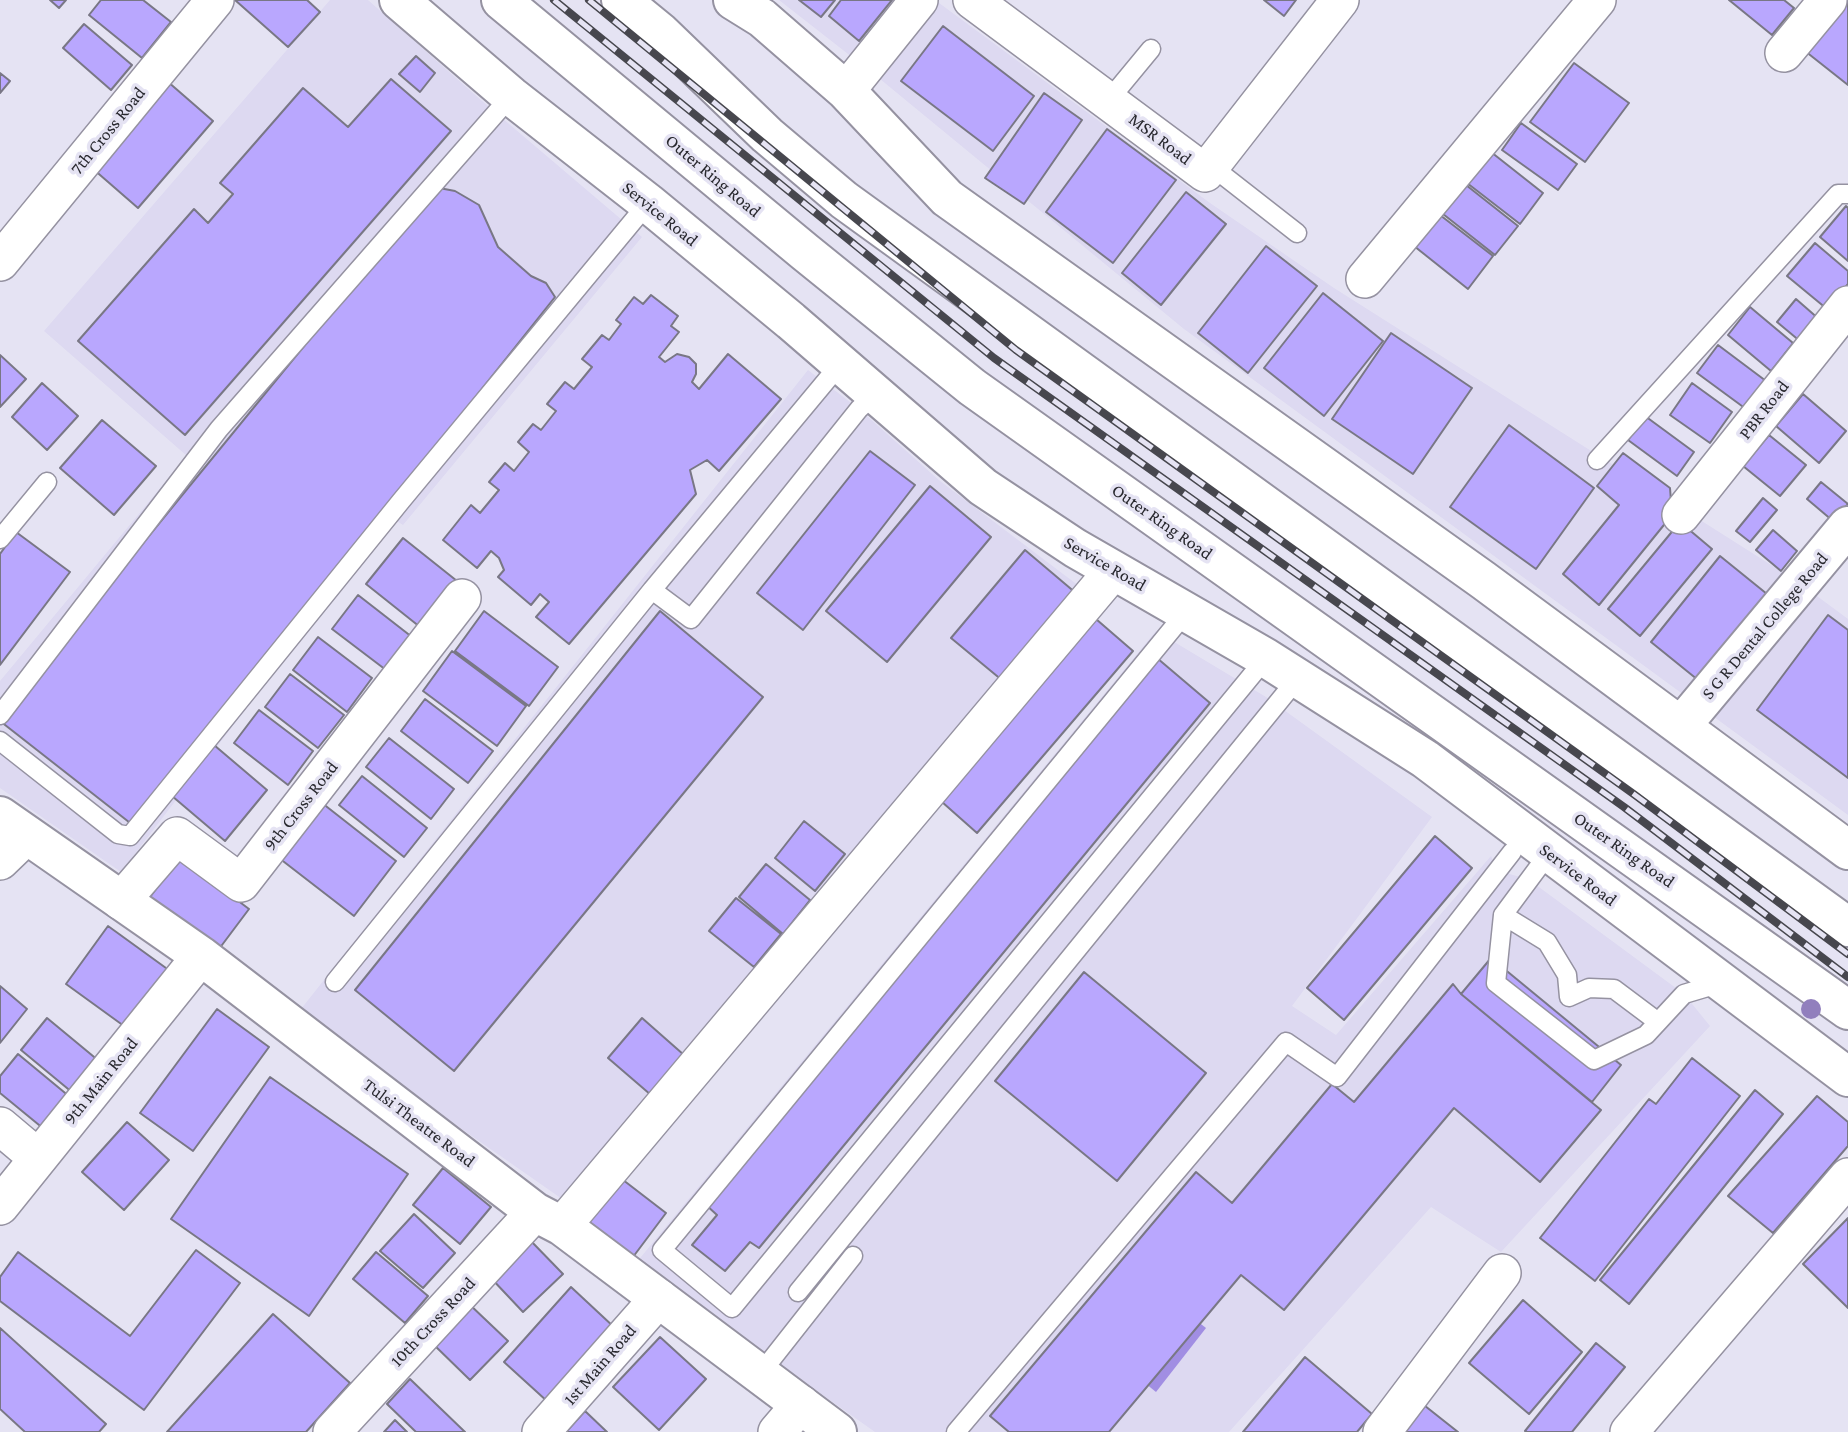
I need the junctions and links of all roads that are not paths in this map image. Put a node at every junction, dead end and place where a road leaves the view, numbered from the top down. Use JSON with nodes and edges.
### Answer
{"nodes":[{"id":1,"x":215,"y":0,"type":"edge"},
{"id":2,"x":399,"y":0,"type":"edge"},
{"id":3,"x":501,"y":0,"type":"edge"},
{"id":4,"x":621,"y":0,"type":"edge"},
{"id":5,"x":733,"y":0,"type":"edge"},
{"id":6,"x":919,"y":0,"type":"edge"},
{"id":7,"x":972,"y":0,"type":"edge"},
{"id":8,"x":1340,"y":0,"type":"edge"},
{"id":9,"x":1597,"y":0,"type":"edge"},
{"id":10,"x":1828,"y":0,"type":"edge"},
{"id":11,"x":657,"y":16,"type":"edge"},
{"id":12,"x":1152,"y":49,"type":"dead end"},
{"id":13,"x":1784,"y":53,"type":"dead end"},
{"id":14,"x":846,"y":91,"type":"junction"},
{"id":15,"x":511,"y":96,"type":"junction"},
{"id":16,"x":1108,"y":101,"type":"junction"},
{"id":17,"x":1210,"y":165,"type":"junction"},
{"id":18,"x":1848,"y":194,"type":"edge"},
{"id":19,"x":648,"y":203,"type":"junction"},
{"id":20,"x":1297,"y":233,"type":"dead end"},
{"id":21,"x":0,"y":262,"type":"edge"},
{"id":22,"x":1366,"y":279,"type":"dead end"},
{"id":23,"x":1848,"y":305,"type":"edge"},
{"id":24,"x":841,"y":363,"type":"junction"},
{"id":25,"x":876,"y":393,"type":"junction"},
{"id":26,"x":1597,"y":460,"type":"dead end"},
{"id":27,"x":47,"y":482,"type":"dead end"},
{"id":28,"x":1681,"y":515,"type":"dead end"},
{"id":29,"x":1848,"y":526,"type":"edge"},
{"id":30,"x":0,"y":539,"type":"edge"},
{"id":31,"x":1113,"y":571,"type":"junction"},
{"id":32,"x":652,"y":590,"type":"junction"},
{"id":33,"x":462,"y":598,"type":"dead end"},
{"id":34,"x":1187,"y":611,"type":"junction"},
{"id":35,"x":1266,"y":658,"type":"junction"},
{"id":36,"x":1298,"y":678,"type":"junction"},
{"id":37,"x":0,"y":715,"type":"edge"},
{"id":38,"x":1681,"y":726,"type":"junction"},
{"id":39,"x":0,"y":741,"type":"edge"},
{"id":40,"x":9,"y":837,"type":"edge"},
{"id":41,"x":1848,"y":850,"type":"edge"},
{"id":42,"x":1530,"y":853,"type":"junction"},
{"id":43,"x":121,"y":901,"type":"junction"},
{"id":44,"x":1503,"y":915,"type":"junction"},
{"id":45,"x":1848,"y":927,"type":"edge"},
{"id":46,"x":201,"y":956,"type":"junction"},
{"id":47,"x":335,"y":982,"type":"dead end"},
{"id":48,"x":1721,"y":983,"type":"junction"},
{"id":49,"x":1848,"y":1010,"type":"edge"},
{"id":50,"x":1658,"y":1022,"type":"junction"},
{"id":51,"x":1848,"y":1077,"type":"edge"},
{"id":52,"x":0,"y":1126,"type":"edge"},
{"id":53,"x":38,"y":1158,"type":"junction"},
{"id":54,"x":1848,"y":1177,"type":"edge"},
{"id":55,"x":0,"y":1206,"type":"edge"},
{"id":56,"x":548,"y":1219,"type":"junction"},
{"id":57,"x":853,"y":1256,"type":"dead end"},
{"id":58,"x":1502,"y":1273,"type":"dead end"},
{"id":59,"x":798,"y":1292,"type":"dead end"},
{"id":60,"x":659,"y":1298,"type":"junction"},
{"id":61,"x":760,"y":1374,"type":"junction"},
{"id":62,"x":789,"y":1418,"type":"edge"},
{"id":63,"x":332,"y":1432,"type":"edge"},
{"id":64,"x":541,"y":1432,"type":"edge"},
{"id":65,"x":836,"y":1432,"type":"edge"},
{"id":66,"x":956,"y":1432,"type":"edge"},
{"id":67,"x":1382,"y":1432,"type":"edge"},
{"id":68,"x":1629,"y":1432,"type":"edge"}],
"edges":[{"from":1,"to":21,"type":"street","name":"7th Cross Road"},
{"from":2,"to":15,"type":"main road","name":"Service Road"},
{"from":3,"to":49,"type":"main road","name":"Outer Ring Road"},
{"from":4,"to":11,"type":"main road"},
{"from":5,"to":14,"type":"main road"},
{"from":6,"to":14,"type":"street"},
{"from":7,"to":16,"type":"street","name":"MSR Road"},
{"from":8,"to":17,"type":"street","name":"MSR Road"},
{"from":9,"to":22,"type":"street"},
{"from":10,"to":13,"type":"street"},
{"from":11,"to":45,"type":"main road"},
{"from":12,"to":16,"type":"lane"},
{"from":14,"to":38,"type":"main road"},
{"from":15,"to":19,"type":"main road","name":"Service Road"},
{"from":15,"to":37,"type":"lane"},
{"from":16,"to":17,"type":"street","name":"MSR Road"},
{"from":17,"to":20,"type":"lane"},
{"from":18,"to":26,"type":"lane"},
{"from":19,"to":24,"type":"main road","name":"Service Road"},
{"from":19,"to":39,"type":"lane"},
{"from":23,"to":28,"type":"street","name":"PBR Road"},
{"from":24,"to":25,"type":"main road","name":"Service Road"},
{"from":24,"to":32,"type":"lane"},
{"from":25,"to":31,"type":"main road","name":"Service Road"},
{"from":25,"to":32,"type":"lane"},
{"from":27,"to":30,"type":"lane"},
{"from":29,"to":38,"type":"main road","name":"S G R Dental College Road"},
{"from":31,"to":34,"type":"main road","name":"Service Road"},
{"from":31,"to":56,"type":"street","name":"10th Cross Road"},
{"from":32,"to":47,"type":"lane"},
{"from":33,"to":43,"type":"street","name":"9th Cross Road"},
{"from":34,"to":35,"type":"main road","name":"Service Road"},
{"from":34,"to":35,"type":"lane"},
{"from":35,"to":36,"type":"main road","name":"Service Road"},
{"from":36,"to":42,"type":"main road","name":"Service Road"},
{"from":36,"to":59,"type":"lane"},
{"from":38,"to":41,"type":"main road"},
{"from":40,"to":43,"type":"main road","name":"Tulsi Theatre Road"},
{"from":42,"to":44,"type":"lane"},
{"from":42,"to":48,"type":"main road","name":"Service Road"},
{"from":42,"to":66,"type":"lane"},
{"from":43,"to":46,"type":"main road","name":"Tulsi Theatre Road"},
{"from":44,"to":50,"type":"lane"},
{"from":44,"to":50,"type":"lane"},
{"from":46,"to":53,"type":"street","name":"9th Main Road"},
{"from":46,"to":56,"type":"main road","name":"Tulsi Theatre Road"},
{"from":48,"to":50,"type":"lane"},
{"from":48,"to":51,"type":"main road","name":"Service Road"},
{"from":52,"to":53,"type":"street"},
{"from":53,"to":55,"type":"street","name":"9th Main Road"},
{"from":54,"to":68,"type":"street"},
{"from":56,"to":60,"type":"main road","name":"Tulsi Theatre Road"},
{"from":56,"to":63,"type":"street","name":"10th Cross Road"},
{"from":57,"to":61,"type":"lane"},
{"from":58,"to":67,"type":"street"},
{"from":60,"to":61,"type":"main road","name":"Tulsi Theatre Road"},
{"from":60,"to":64,"type":"street","name":"1st Main Road"},
{"from":61,"to":62,"type":"main road","name":"Tulsi Theatre Road"},
{"from":62,"to":65,"type":"main road","name":"Tulsi Theatre Road"}]}
